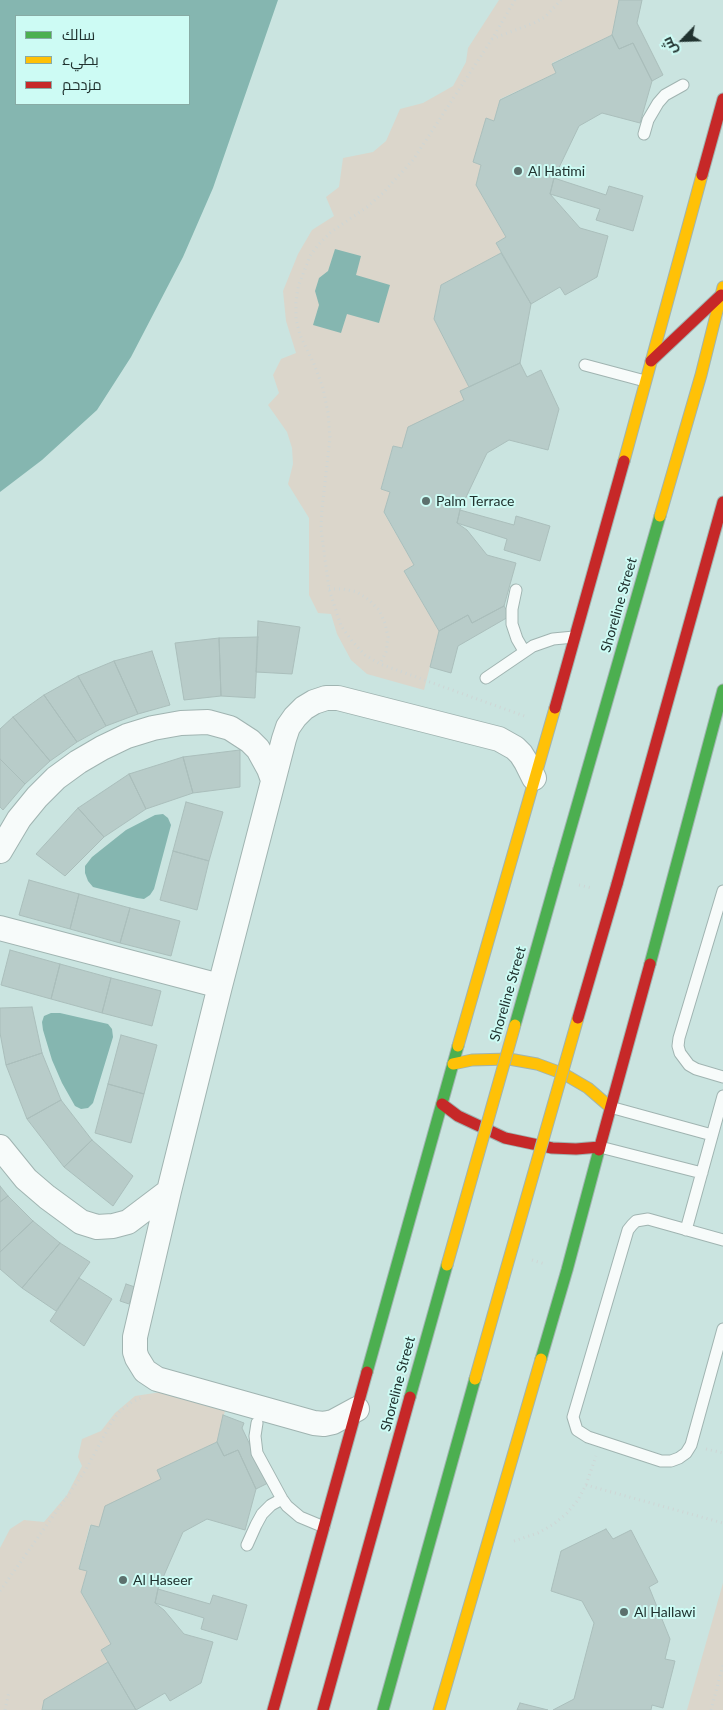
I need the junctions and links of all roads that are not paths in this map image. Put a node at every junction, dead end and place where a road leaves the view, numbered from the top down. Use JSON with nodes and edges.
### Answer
{"nodes":[{"id":1,"x":683,"y":85,"type":"dead end"},
{"id":2,"x":723,"y":99,"type":"edge"},
{"id":3,"x":644,"y":134,"type":"dead end"},
{"id":4,"x":722,"y":291,"type":"edge"},
{"id":5,"x":651,"y":361,"type":"junction"},
{"id":6,"x":585,"y":365,"type":"dead end"},
{"id":7,"x":645,"y":381,"type":"junction"},
{"id":8,"x":723,"y":502,"type":"edge"},
{"id":9,"x":516,"y":590,"type":"dead end"},
{"id":10,"x":574,"y":637,"type":"junction"},
{"id":11,"x":524,"y":651,"type":"junction"},
{"id":12,"x":486,"y":678,"type":"dead end"},
{"id":13,"x":723,"y":690,"type":"edge"},
{"id":14,"x":534,"y":778,"type":"junction"},
{"id":15,"x":273,"y":780,"type":"junction"},
{"id":16,"x":0,"y":851,"type":"edge"},
{"id":17,"x":723,"y":891,"type":"edge"},
{"id":18,"x":0,"y":928,"type":"edge"},
{"id":19,"x":220,"y":986,"type":"junction"},
{"id":20,"x":453,"y":1064,"type":"junction"},
{"id":21,"x":723,"y":1077,"type":"edge"},
{"id":22,"x":723,"y":1096,"type":"edge"},
{"id":23,"x":442,"y":1104,"type":"junction"},
{"id":24,"x":610,"y":1107,"type":"junction"},
{"id":25,"x":712,"y":1135,"type":"junction"},
{"id":26,"x":0,"y":1147,"type":"edge"},
{"id":27,"x":600,"y":1147,"type":"junction"},
{"id":28,"x":702,"y":1173,"type":"junction"},
{"id":29,"x":169,"y":1191,"type":"junction"},
{"id":30,"x":686,"y":1230,"type":"junction"},
{"id":31,"x":723,"y":1240,"type":"edge"},
{"id":32,"x":723,"y":1330,"type":"edge"},
{"id":33,"x":357,"y":1409,"type":"junction"},
{"id":34,"x":257,"y":1423,"type":"dead end"},
{"id":35,"x":282,"y":1499,"type":"junction"},
{"id":36,"x":324,"y":1527,"type":"junction"},
{"id":37,"x":247,"y":1545,"type":"dead end"},
{"id":38,"x":273,"y":1710,"type":"edge"},
{"id":39,"x":323,"y":1710,"type":"edge"},
{"id":40,"x":383,"y":1710,"type":"edge"},
{"id":41,"x":439,"y":1710,"type":"edge"}],
"edges":[{"from":1,"to":3,"type":"lane"},
{"from":2,"to":5,"type":"street"},
{"from":4,"to":5,"type":"street"},
{"from":4,"to":39,"type":"street","name":"Shoreline Street","bridge":true},
{"from":5,"to":7,"type":"street"},
{"from":6,"to":7,"type":"lane"},
{"from":7,"to":10,"type":"street"},
{"from":8,"to":40,"type":"street","bridge":true},
{"from":9,"to":11,"type":"lane"},
{"from":10,"to":11,"type":"lane"},
{"from":10,"to":14,"type":"street"},
{"from":11,"to":12,"type":"lane"},
{"from":13,"to":24,"type":"street"},
{"from":14,"to":15,"type":"street"},
{"from":14,"to":20,"type":"street"},
{"from":15,"to":16,"type":"street"},
{"from":15,"to":19,"type":"street"},
{"from":17,"to":21,"type":"lane"},
{"from":18,"to":19,"type":"street"},
{"from":19,"to":29,"type":"street"},
{"from":20,"to":23,"type":"street"},
{"from":20,"to":24,"type":"street"},
{"from":22,"to":25,"type":"lane"},
{"from":23,"to":27,"type":"street"},
{"from":23,"to":33,"type":"street"},
{"from":24,"to":25,"type":"lane"},
{"from":24,"to":27,"type":"street"},
{"from":25,"to":28,"type":"lane"},
{"from":26,"to":29,"type":"street"},
{"from":27,"to":28,"type":"lane"},
{"from":27,"to":41,"type":"street"},
{"from":28,"to":30,"type":"lane"},
{"from":29,"to":33,"type":"street"},
{"from":30,"to":31,"type":"lane"},
{"from":30,"to":32,"type":"lane"},
{"from":33,"to":36,"type":"street"},
{"from":34,"to":35,"type":"lane"},
{"from":35,"to":36,"type":"lane"},
{"from":35,"to":37,"type":"lane"},
{"from":36,"to":38,"type":"street"}]}
